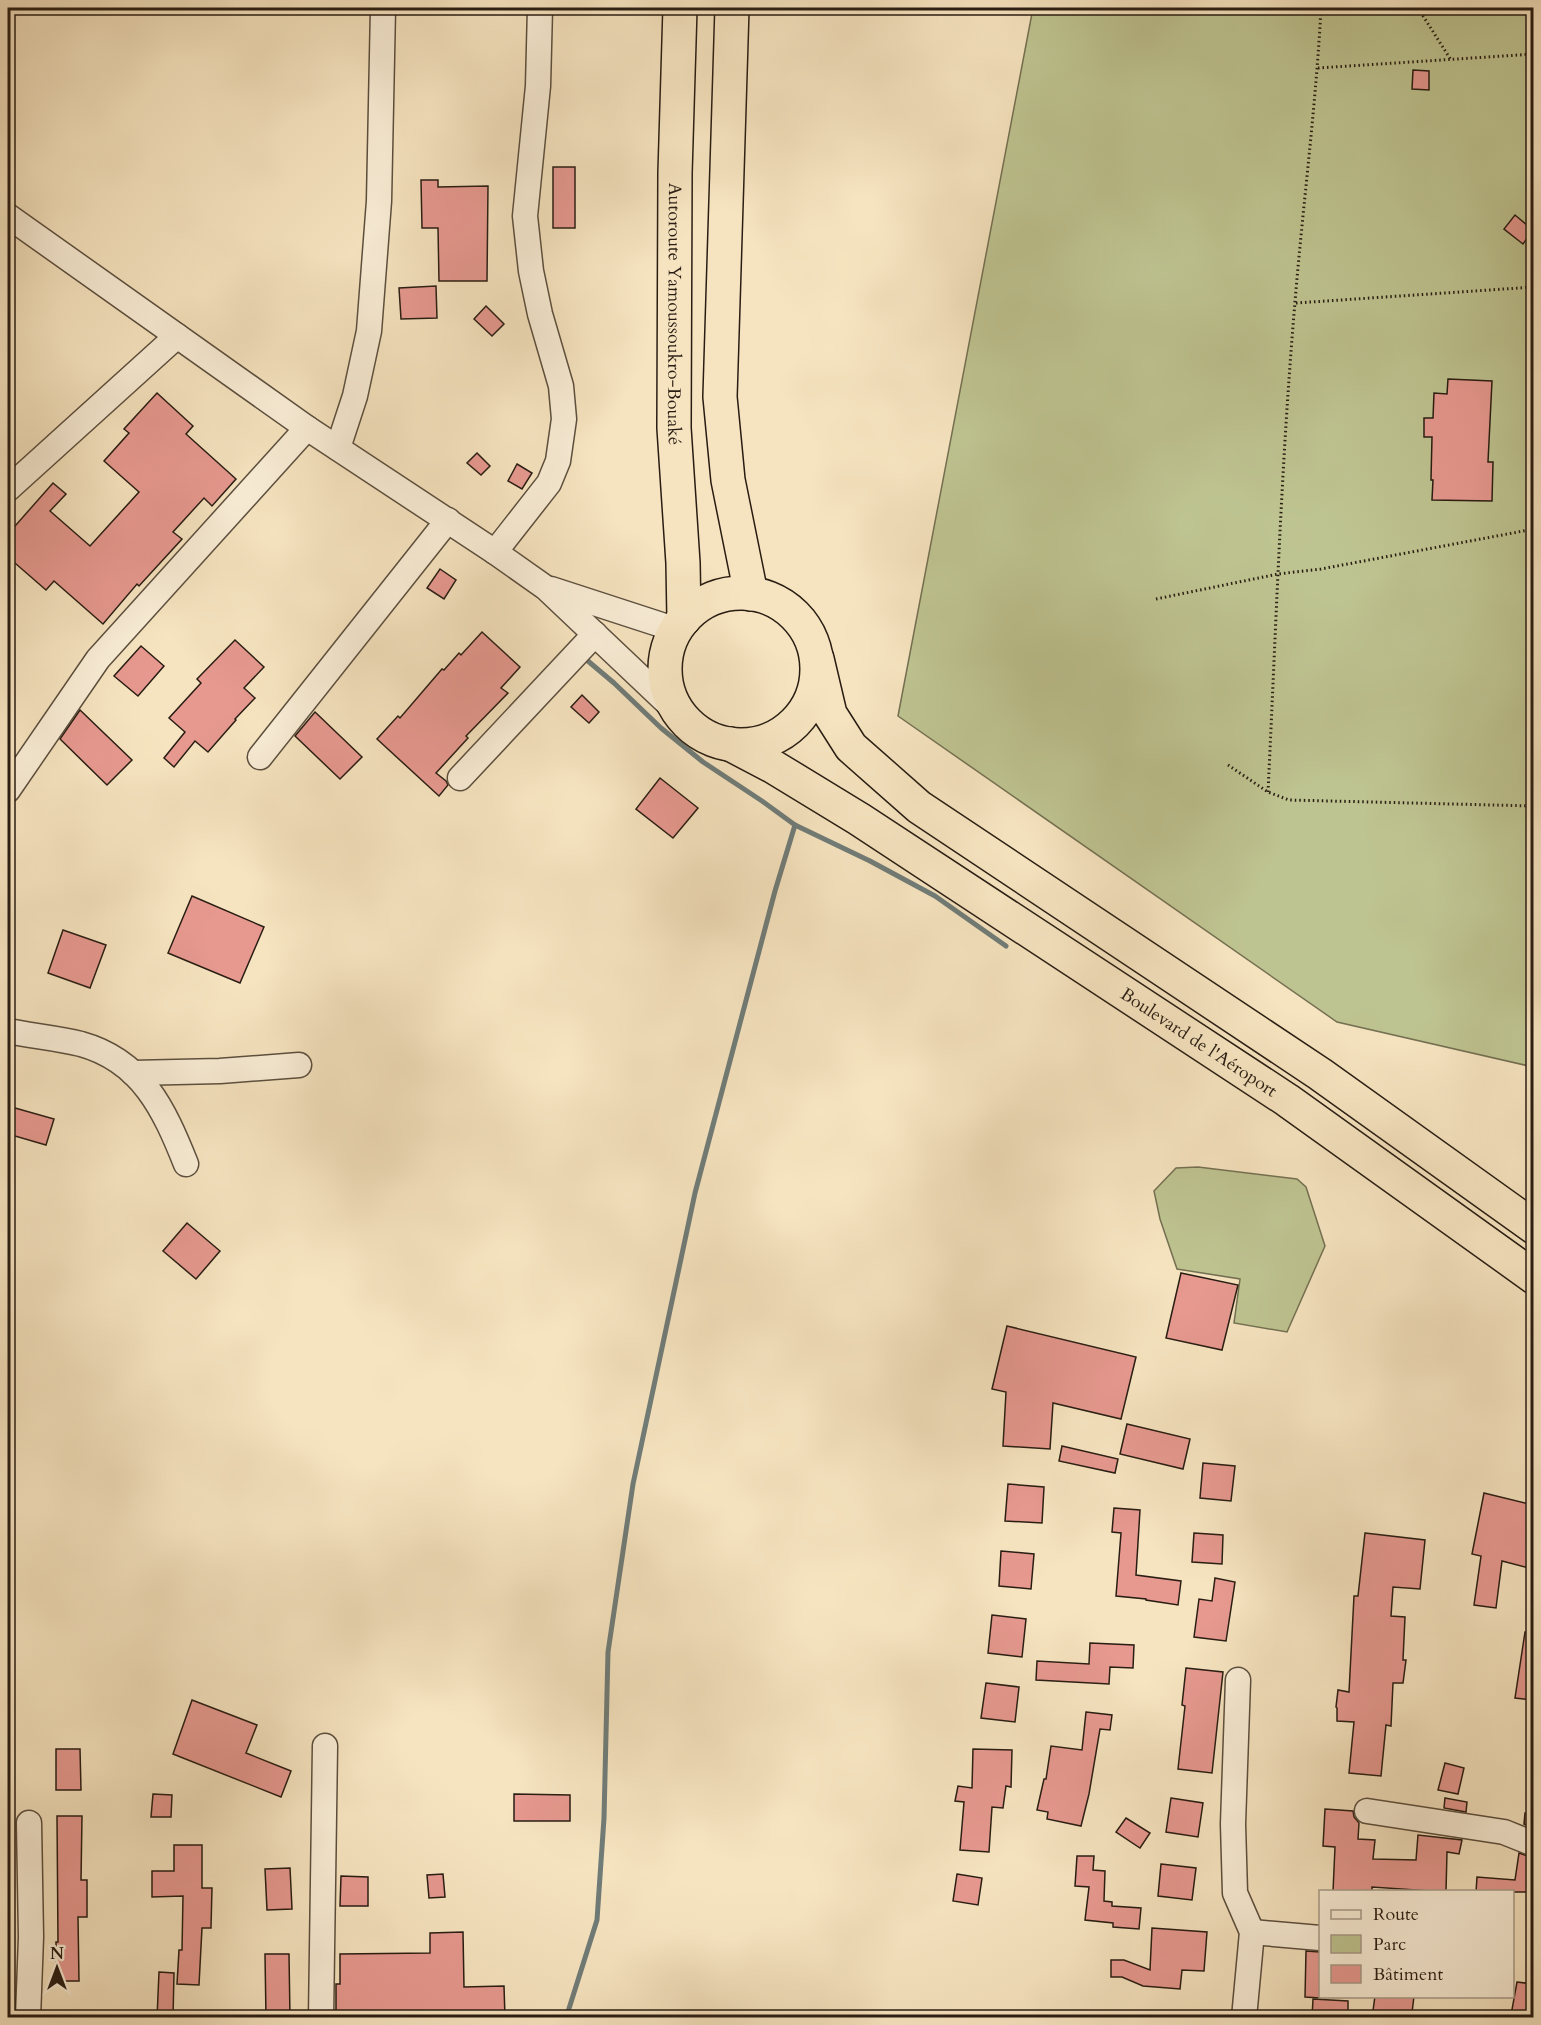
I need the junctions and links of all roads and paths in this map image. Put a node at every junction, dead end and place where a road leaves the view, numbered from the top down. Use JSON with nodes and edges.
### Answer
{"nodes":[{"id":1,"x":383,"y":8,"type":"edge"},
{"id":2,"x":540,"y":8,"type":"edge"},
{"id":3,"x":680,"y":8,"type":"edge"},
{"id":4,"x":732,"y":8,"type":"edge"},
{"id":5,"x":1321,"y":8,"type":"edge"},
{"id":6,"x":1418,"y":8,"type":"edge"},
{"id":7,"x":1533,"y":54,"type":"edge"},
{"id":8,"x":1451,"y":60,"type":"junction"},
{"id":9,"x":1318,"y":68,"type":"junction"},
{"id":10,"x":8,"y":216,"type":"edge"},
{"id":11,"x":1533,"y":286,"type":"edge"},
{"id":12,"x":1295,"y":303,"type":"junction"},
{"id":13,"x":177,"y":336,"type":"junction"},
{"id":14,"x":307,"y":428,"type":"junction"},
{"id":15,"x":338,"y":448,"type":"junction"},
{"id":16,"x":8,"y":489,"type":"edge"},
{"id":17,"x":448,"y":520,"type":"junction"},
{"id":18,"x":1533,"y":528,"type":"edge"},
{"id":19,"x":495,"y":552,"type":"junction"},
{"id":20,"x":1278,"y":574,"type":"junction"},
{"id":21,"x":546,"y":588,"type":"junction"},
{"id":22,"x":751,"y":594,"type":"junction"},
{"id":23,"x":1156,"y":599,"type":"dead end"},
{"id":24,"x":680,"y":624,"type":"junction"},
{"id":25,"x":595,"y":634,"type":"junction"},
{"id":26,"x":817,"y":659,"type":"junction"},
{"id":27,"x":678,"y":712,"type":"junction"},
{"id":28,"x":730,"y":744,"type":"junction"},
{"id":29,"x":260,"y":757,"type":"dead end"},
{"id":30,"x":1228,"y":765,"type":"dead end"},
{"id":31,"x":460,"y":778,"type":"dead end"},
{"id":32,"x":8,"y":790,"type":"edge"},
{"id":33,"x":1268,"y":792,"type":"junction"},
{"id":34,"x":1533,"y":806,"type":"edge"},
{"id":35,"x":8,"y":1031,"type":"edge"},
{"id":36,"x":299,"y":1065,"type":"dead end"},
{"id":37,"x":133,"y":1073,"type":"junction"},
{"id":38,"x":186,"y":1164,"type":"dead end"},
{"id":39,"x":1533,"y":1227,"type":"edge"},
{"id":40,"x":1533,"y":1277,"type":"edge"},
{"id":41,"x":1238,"y":1680,"type":"dead end"},
{"id":42,"x":325,"y":1746,"type":"dead end"},
{"id":43,"x":1367,"y":1811,"type":"dead end"},
{"id":44,"x":29,"y":1823,"type":"dead end"},
{"id":45,"x":1533,"y":1844,"type":"edge"},
{"id":46,"x":1252,"y":1932,"type":"junction"},
{"id":47,"x":1319,"y":1938,"type":"edge"},
{"id":48,"x":28,"y":2018,"type":"edge"},
{"id":49,"x":321,"y":2018,"type":"edge"},
{"id":50,"x":1244,"y":2018,"type":"edge"}],
"edges":[{"from":1,"to":15,"type":"street"},
{"from":2,"to":19,"type":"street"},
{"from":3,"to":24,"type":"highway","name":"Autoroute Yamoussoukro-Bouaké"},
{"from":4,"to":22,"type":"highway"},
{"from":5,"to":9,"type":"path"},
{"from":6,"to":8,"type":"path"},
{"from":7,"to":8,"type":"path"},
{"from":8,"to":9,"type":"path"},
{"from":9,"to":12,"type":"path"},
{"from":10,"to":13,"type":"street"},
{"from":11,"to":12,"type":"path"},
{"from":12,"to":20,"type":"path"},
{"from":13,"to":14,"type":"street"},
{"from":13,"to":16,"type":"street"},
{"from":14,"to":15,"type":"street"},
{"from":14,"to":32,"type":"street"},
{"from":15,"to":17,"type":"street"},
{"from":17,"to":19,"type":"street"},
{"from":17,"to":29,"type":"street"},
{"from":18,"to":20,"type":"path"},
{"from":19,"to":21,"type":"street"},
{"from":20,"to":23,"type":"path"},
{"from":20,"to":33,"type":"path"},
{"from":21,"to":24,"type":"street"},
{"from":21,"to":25,"type":"street"},
{"from":22,"to":24,"type":"highway"},
{"from":22,"to":26,"type":"highway"},
{"from":24,"to":27,"type":"highway"},
{"from":25,"to":27,"type":"street"},
{"from":25,"to":31,"type":"street"},
{"from":26,"to":28,"type":"highway"},
{"from":26,"to":39,"type":"highway"},
{"from":27,"to":28,"type":"highway"},
{"from":28,"to":40,"type":"highway","name":"Boulevard de l'Aéroport"},
{"from":30,"to":33,"type":"path"},
{"from":33,"to":34,"type":"path"},
{"from":35,"to":37,"type":"street"},
{"from":36,"to":37,"type":"street"},
{"from":37,"to":38,"type":"street"},
{"from":41,"to":46,"type":"street"},
{"from":42,"to":49,"type":"street"},
{"from":43,"to":45,"type":"street"},
{"from":44,"to":48,"type":"street"},
{"from":46,"to":47,"type":"street"},
{"from":46,"to":50,"type":"street"}]}
